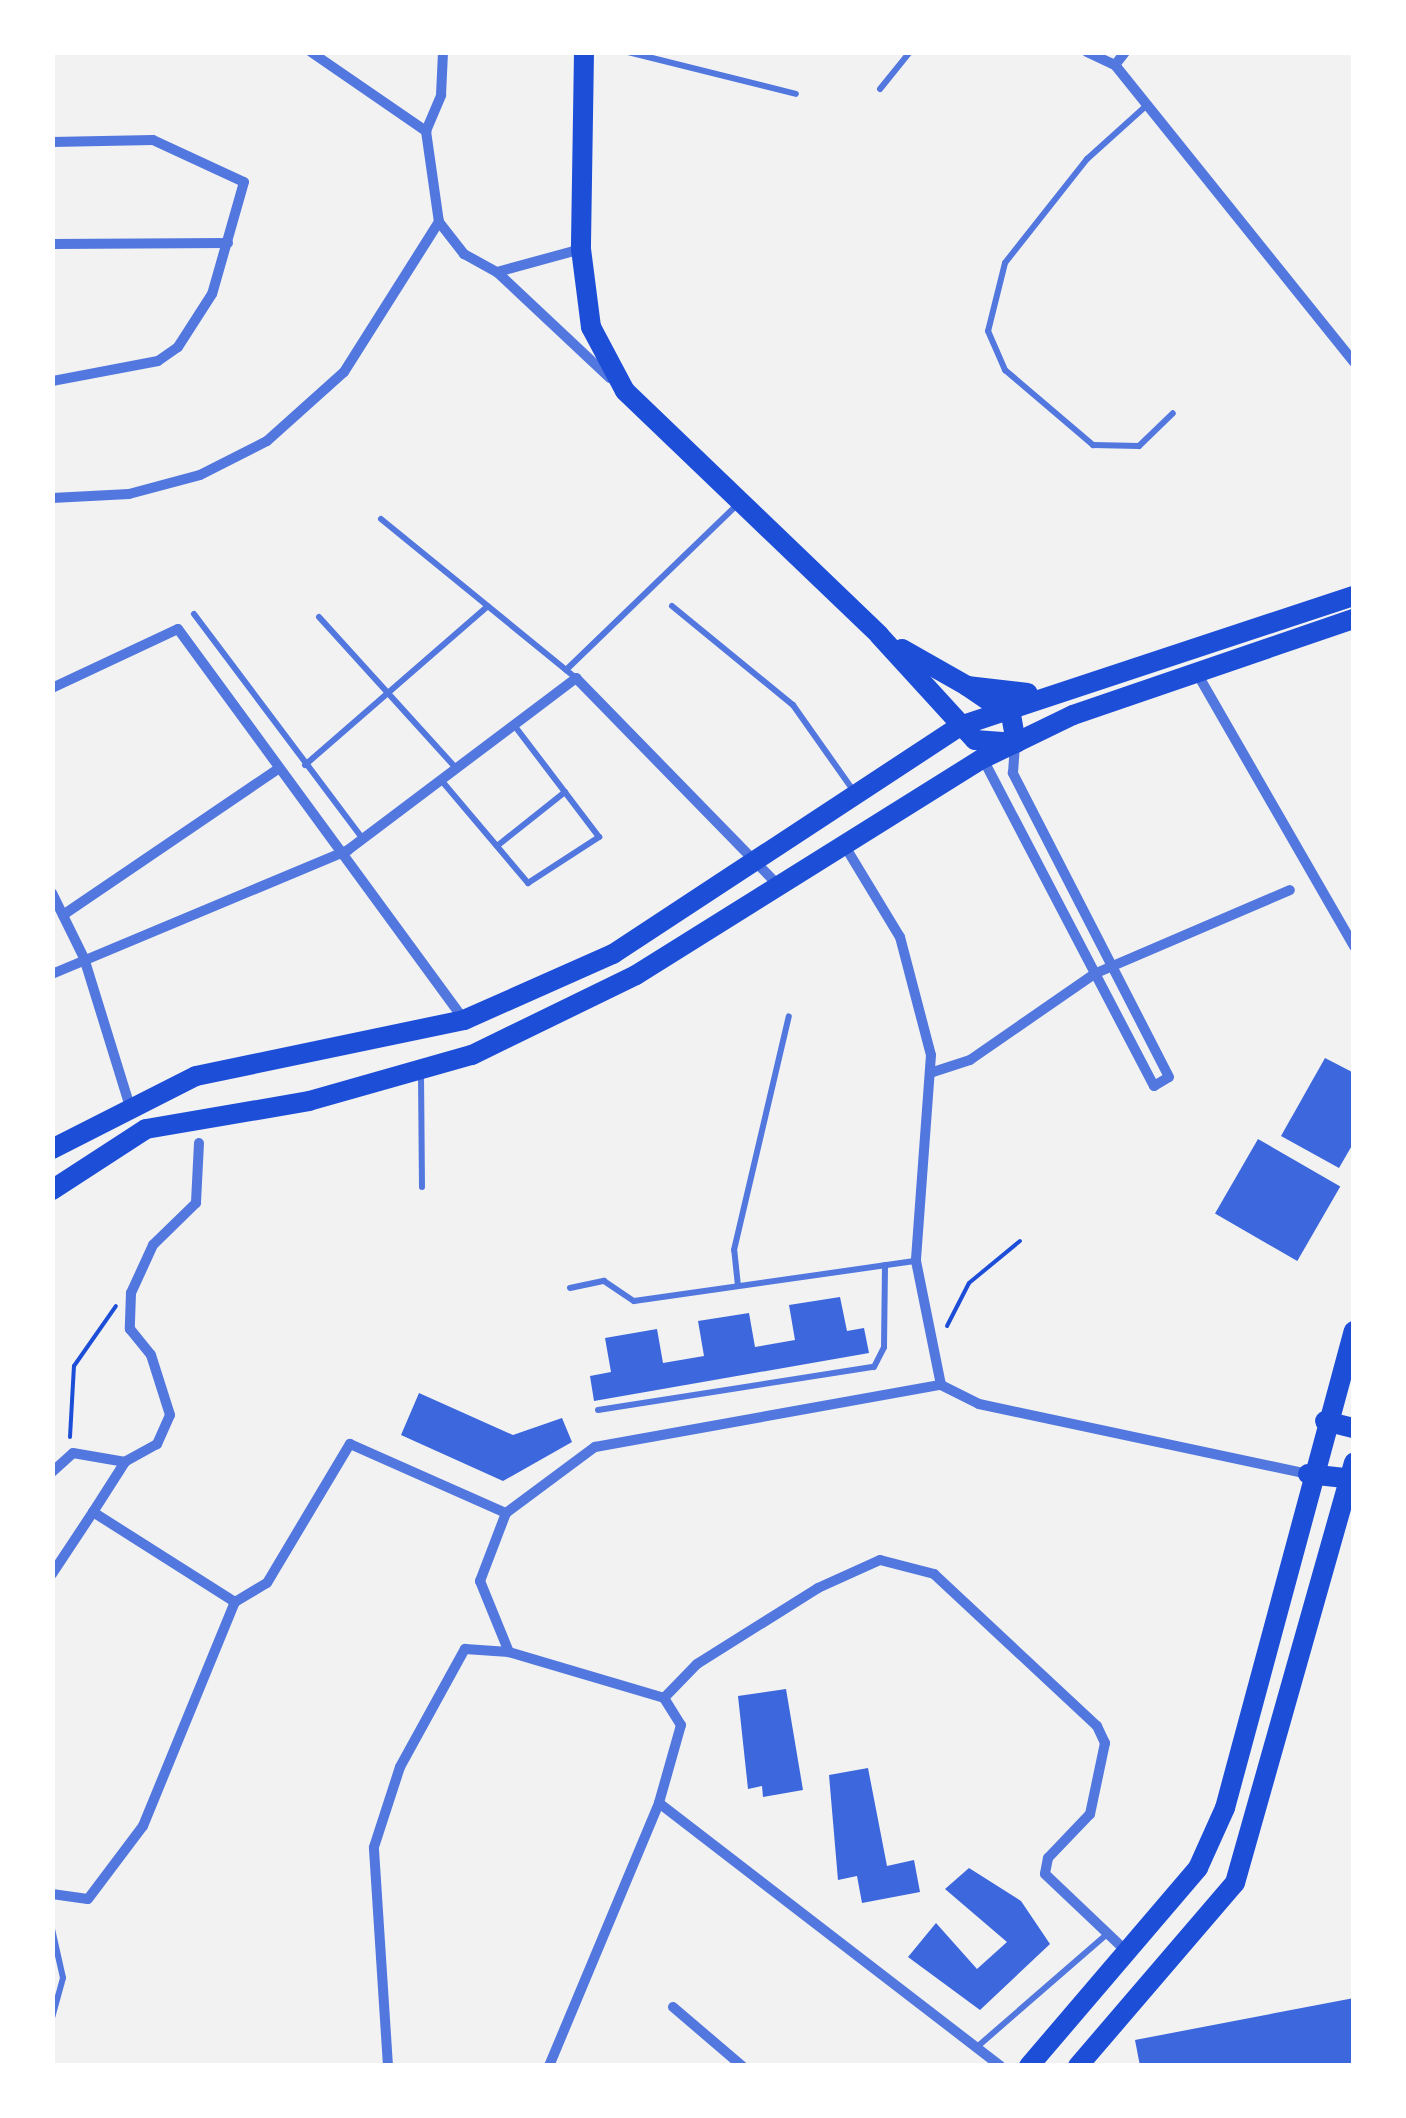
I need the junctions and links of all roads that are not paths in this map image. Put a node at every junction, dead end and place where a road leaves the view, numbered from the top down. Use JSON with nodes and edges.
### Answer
{"nodes":[{"id":1,"x":312,"y":52,"type":"edge"},
{"id":2,"x":443,"y":52,"type":"edge"},
{"id":3,"x":584,"y":52,"type":"edge"},
{"id":4,"x":628,"y":52,"type":"edge"},
{"id":5,"x":910,"y":52,"type":"edge"},
{"id":6,"x":1087,"y":52,"type":"edge"},
{"id":7,"x":1126,"y":52,"type":"edge"},
{"id":8,"x":1115,"y":65,"type":"junction"},
{"id":9,"x":880,"y":89,"type":"dead end"},
{"id":10,"x":796,"y":94,"type":"dead end"},
{"id":11,"x":1147,"y":105,"type":"junction"},
{"id":12,"x":426,"y":131,"type":"junction"},
{"id":13,"x":52,"y":142,"type":"edge"},
{"id":14,"x":439,"y":222,"type":"junction"},
{"id":15,"x":228,"y":243,"type":"junction"},
{"id":16,"x":52,"y":244,"type":"edge"},
{"id":17,"x":581,"y":248,"type":"junction"},
{"id":18,"x":498,"y":272,"type":"junction"},
{"id":19,"x":1354,"y":362,"type":"edge"},
{"id":20,"x":52,"y":382,"type":"edge"},
{"id":21,"x":625,"y":392,"type":"junction"},
{"id":22,"x":1173,"y":413,"type":"dead end"},
{"id":23,"x":52,"y":498,"type":"edge"},
{"id":24,"x":737,"y":505,"type":"junction"},
{"id":25,"x":381,"y":519,"type":"dead end"},
{"id":26,"x":1354,"y":596,"type":"edge"},
{"id":27,"x":488,"y":606,"type":"junction"},
{"id":28,"x":672,"y":606,"type":"dead end"},
{"id":29,"x":194,"y":614,"type":"dead end"},
{"id":30,"x":319,"y":617,"type":"dead end"},
{"id":31,"x":1354,"y":618,"type":"edge"},
{"id":32,"x":879,"y":634,"type":"junction"},
{"id":33,"x":566,"y":670,"type":"junction"},
{"id":34,"x":1198,"y":675,"type":"junction"},
{"id":35,"x":576,"y":678,"type":"junction"},
{"id":36,"x":967,"y":686,"type":"junction"},
{"id":37,"x":52,"y":688,"type":"edge"},
{"id":38,"x":391,"y":690,"type":"junction"},
{"id":39,"x":1059,"y":692,"type":"junction"},
{"id":40,"x":996,"y":709,"type":"junction"},
{"id":41,"x":514,"y":725,"type":"junction"},
{"id":42,"x":960,"y":726,"type":"junction"},
{"id":43,"x":1016,"y":743,"type":"junction"},
{"id":44,"x":982,"y":759,"type":"junction"},
{"id":45,"x":305,"y":765,"type":"junction"},
{"id":46,"x":279,"y":768,"type":"junction"},
{"id":47,"x":456,"y":768,"type":"junction"},
{"id":48,"x":440,"y":780,"type":"junction"},
{"id":49,"x":565,"y":792,"type":"junction"},
{"id":50,"x":856,"y":796,"type":"junction"},
{"id":51,"x":363,"y":839,"type":"junction"},
{"id":52,"x":843,"y":842,"type":"junction"},
{"id":53,"x":497,"y":846,"type":"junction"},
{"id":54,"x":348,"y":850,"type":"junction"},
{"id":55,"x":757,"y":862,"type":"junction"},
{"id":56,"x":781,"y":888,"type":"junction"},
{"id":57,"x":1290,"y":890,"type":"dead end"},
{"id":58,"x":52,"y":893,"type":"edge"},
{"id":59,"x":62,"y":915,"type":"junction"},
{"id":60,"x":1354,"y":946,"type":"edge"},
{"id":61,"x":84,"y":958,"type":"junction"},
{"id":62,"x":1118,"y":968,"type":"junction"},
{"id":63,"x":52,"y":974,"type":"edge"},
{"id":64,"x":1094,"y":974,"type":"junction"},
{"id":65,"x":789,"y":1016,"type":"dead end"},
{"id":66,"x":464,"y":1020,"type":"junction"},
{"id":67,"x":421,"y":1073,"type":"junction"},
{"id":68,"x":930,"y":1073,"type":"junction"},
{"id":69,"x":129,"y":1103,"type":"junction"},
{"id":70,"x":199,"y":1143,"type":"dead end"},
{"id":71,"x":52,"y":1149,"type":"edge"},
{"id":72,"x":422,"y":1187,"type":"dead end"},
{"id":73,"x":52,"y":1190,"type":"edge"},
{"id":74,"x":916,"y":1261,"type":"junction"},
{"id":75,"x":885,"y":1265,"type":"junction"},
{"id":76,"x":738,"y":1286,"type":"junction"},
{"id":77,"x":570,"y":1288,"type":"dead end"},
{"id":78,"x":1354,"y":1331,"type":"edge"},
{"id":79,"x":941,"y":1385,"type":"junction"},
{"id":80,"x":598,"y":1410,"type":"dead end"},
{"id":81,"x":1325,"y":1421,"type":"junction"},
{"id":82,"x":1354,"y":1428,"type":"edge"},
{"id":83,"x":126,"y":1462,"type":"junction"},
{"id":84,"x":52,"y":1472,"type":"edge"},
{"id":85,"x":1308,"y":1474,"type":"junction"},
{"id":86,"x":1352,"y":1474,"type":"edge"},
{"id":87,"x":93,"y":1512,"type":"junction"},
{"id":88,"x":506,"y":1513,"type":"junction"},
{"id":89,"x":52,"y":1574,"type":"edge"},
{"id":90,"x":235,"y":1602,"type":"junction"},
{"id":91,"x":508,"y":1652,"type":"junction"},
{"id":92,"x":664,"y":1698,"type":"junction"},
{"id":93,"x":659,"y":1803,"type":"junction"},
{"id":94,"x":52,"y":1894,"type":"edge"},
{"id":95,"x":52,"y":1930,"type":"edge"},
{"id":96,"x":1108,"y":1934,"type":"junction"},
{"id":97,"x":1130,"y":1954,"type":"junction"},
{"id":98,"x":673,"y":2008,"type":"dead end"},
{"id":99,"x":52,"y":2018,"type":"edge"},
{"id":100,"x":976,"y":2047,"type":"junction"},
{"id":101,"x":388,"y":2066,"type":"edge"},
{"id":102,"x":550,"y":2066,"type":"edge"},
{"id":103,"x":742,"y":2066,"type":"edge"},
{"id":104,"x":1000,"y":2066,"type":"edge"},
{"id":105,"x":1030,"y":2066,"type":"edge"},
{"id":106,"x":1078,"y":2066,"type":"edge"}],
"edges":[{"from":1,"to":12,"type":"street"},
{"from":2,"to":12,"type":"street"},
{"from":3,"to":17,"type":"main road"},
{"from":4,"to":10,"type":"lane"},
{"from":5,"to":9,"type":"lane"},
{"from":6,"to":8,"type":"street"},
{"from":7,"to":8,"type":"street"},
{"from":8,"to":11,"type":"street"},
{"from":11,"to":19,"type":"street"},
{"from":11,"to":22,"type":"lane"},
{"from":12,"to":14,"type":"street"},
{"from":13,"to":15,"type":"street"},
{"from":14,"to":18,"type":"street"},
{"from":14,"to":23,"type":"street"},
{"from":15,"to":16,"type":"street"},
{"from":15,"to":20,"type":"street"},
{"from":17,"to":18,"type":"street"},
{"from":17,"to":21,"type":"main road"},
{"from":18,"to":21,"type":"street"},
{"from":21,"to":24,"type":"main road"},
{"from":24,"to":32,"type":"main road"},
{"from":24,"to":33,"type":"lane"},
{"from":25,"to":27,"type":"lane"},
{"from":26,"to":39,"type":"main road"},
{"from":27,"to":33,"type":"lane"},
{"from":27,"to":38,"type":"lane"},
{"from":28,"to":50,"type":"lane"},
{"from":29,"to":45,"type":"lane"},
{"from":30,"to":38,"type":"lane"},
{"from":31,"to":34,"type":"main road"},
{"from":32,"to":36,"type":"main road"},
{"from":32,"to":42,"type":"main road"},
{"from":33,"to":35,"type":"lane"},
{"from":34,"to":43,"type":"main road"},
{"from":34,"to":60,"type":"street"},
{"from":35,"to":41,"type":"street"},
{"from":35,"to":55,"type":"street"},
{"from":36,"to":39,"type":"main road"},
{"from":36,"to":40,"type":"main road"},
{"from":37,"to":46,"type":"street"},
{"from":38,"to":45,"type":"lane"},
{"from":38,"to":47,"type":"lane"},
{"from":39,"to":40,"type":"main road"},
{"from":40,"to":42,"type":"main road"},
{"from":40,"to":43,"type":"main road"},
{"from":41,"to":47,"type":"street"},
{"from":41,"to":49,"type":"lane"},
{"from":42,"to":43,"type":"main road"},
{"from":42,"to":44,"type":"main road"},
{"from":42,"to":50,"type":"main road"},
{"from":43,"to":44,"type":"main road"},
{"from":43,"to":62,"type":"street"},
{"from":44,"to":52,"type":"main road"},
{"from":44,"to":64,"type":"street"},
{"from":45,"to":51,"type":"lane"},
{"from":46,"to":54,"type":"street"},
{"from":46,"to":59,"type":"street"},
{"from":47,"to":48,"type":"street"},
{"from":48,"to":51,"type":"street"},
{"from":48,"to":53,"type":"lane"},
{"from":49,"to":53,"type":"lane"},
{"from":49,"to":53,"type":"lane"},
{"from":50,"to":55,"type":"main road"},
{"from":51,"to":54,"type":"street"},
{"from":52,"to":56,"type":"main road"},
{"from":52,"to":68,"type":"street"},
{"from":54,"to":61,"type":"street"},
{"from":54,"to":66,"type":"street"},
{"from":55,"to":56,"type":"street"},
{"from":55,"to":66,"type":"main road"},
{"from":56,"to":67,"type":"main road"},
{"from":57,"to":62,"type":"street"},
{"from":58,"to":59,"type":"street"},
{"from":59,"to":61,"type":"street"},
{"from":61,"to":63,"type":"street"},
{"from":61,"to":69,"type":"street"},
{"from":62,"to":64,"type":"street"},
{"from":62,"to":64,"type":"street"},
{"from":64,"to":68,"type":"street"},
{"from":65,"to":76,"type":"lane"},
{"from":66,"to":69,"type":"main road"},
{"from":67,"to":72,"type":"lane"},
{"from":67,"to":73,"type":"main road"},
{"from":68,"to":74,"type":"street"},
{"from":69,"to":71,"type":"main road"},
{"from":70,"to":83,"type":"street"},
{"from":74,"to":75,"type":"lane"},
{"from":74,"to":79,"type":"street"},
{"from":75,"to":76,"type":"lane"},
{"from":75,"to":80,"type":"lane"},
{"from":76,"to":77,"type":"lane"},
{"from":78,"to":81,"type":"main road"},
{"from":79,"to":85,"type":"street"},
{"from":79,"to":88,"type":"street"},
{"from":81,"to":82,"type":"main road"},
{"from":81,"to":85,"type":"main road"},
{"from":83,"to":84,"type":"street"},
{"from":83,"to":87,"type":"street"},
{"from":85,"to":86,"type":"main road"},
{"from":85,"to":97,"type":"main road"},
{"from":86,"to":106,"type":"main road"},
{"from":87,"to":89,"type":"street"},
{"from":87,"to":90,"type":"street"},
{"from":88,"to":90,"type":"street"},
{"from":88,"to":91,"type":"street"},
{"from":90,"to":94,"type":"street"},
{"from":91,"to":92,"type":"street"},
{"from":91,"to":101,"type":"street"},
{"from":92,"to":93,"type":"street"},
{"from":92,"to":96,"type":"street"},
{"from":93,"to":100,"type":"street"},
{"from":93,"to":102,"type":"street"},
{"from":95,"to":99,"type":"lane"},
{"from":96,"to":97,"type":"street"},
{"from":96,"to":100,"type":"lane"},
{"from":97,"to":105,"type":"main road"},
{"from":98,"to":103,"type":"street"},
{"from":100,"to":104,"type":"street"}]}
